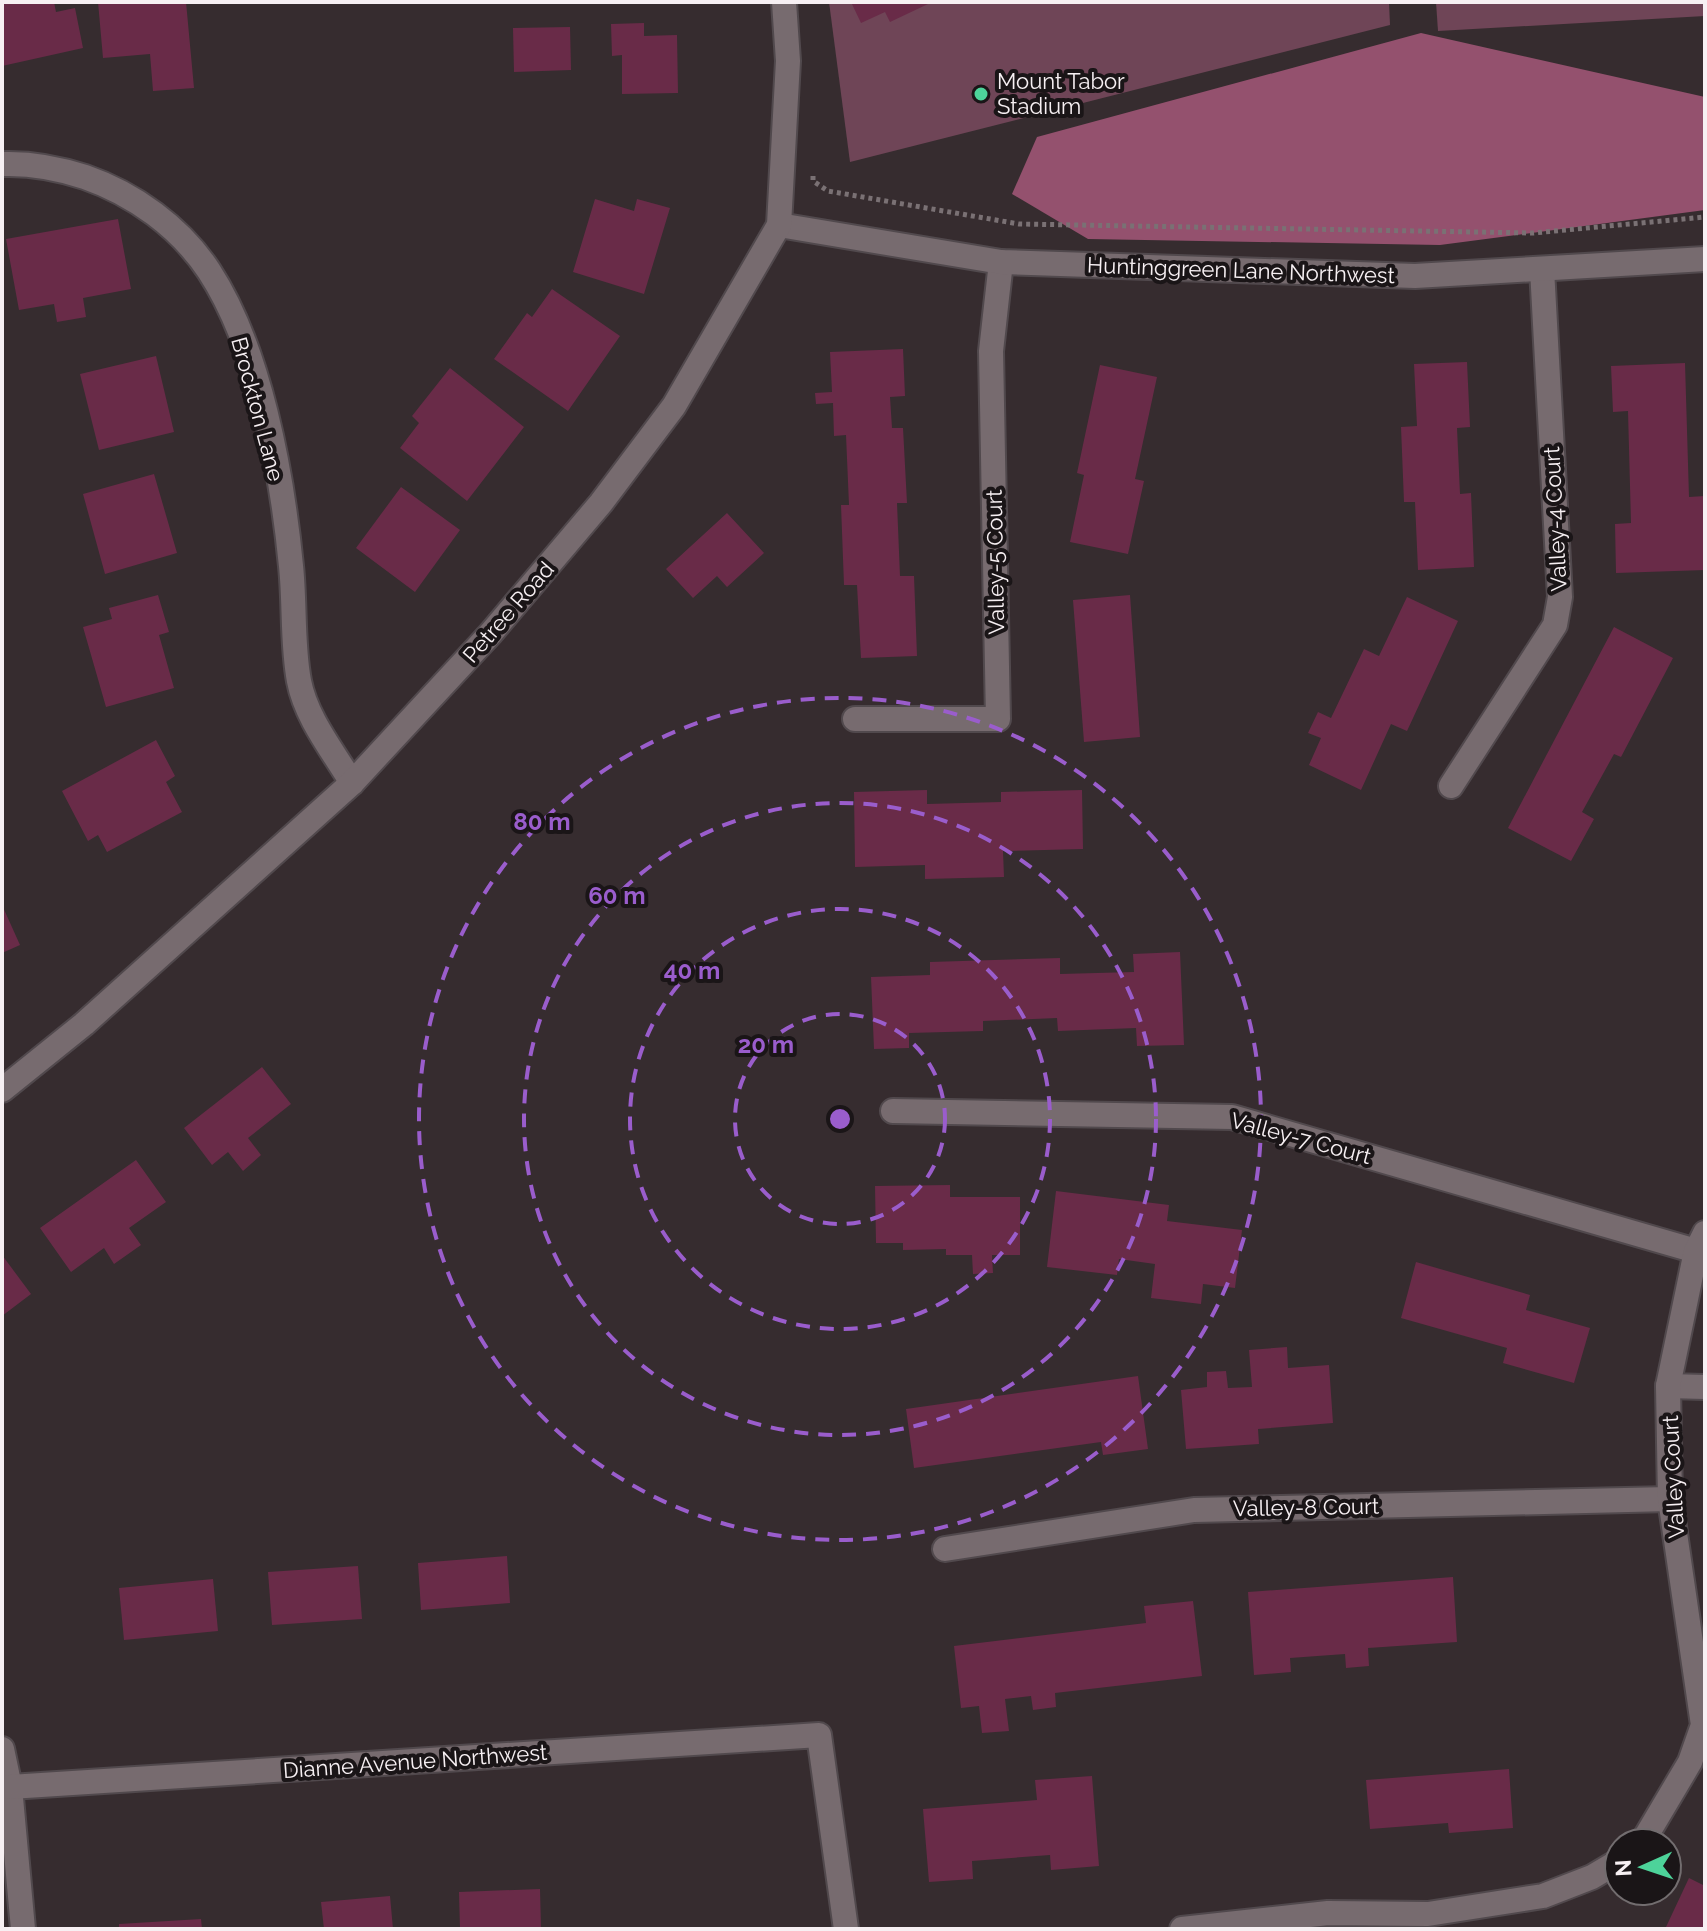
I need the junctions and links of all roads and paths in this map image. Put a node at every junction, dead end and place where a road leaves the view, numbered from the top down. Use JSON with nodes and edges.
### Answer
{"nodes":[{"id":1,"x":784,"y":2,"type":"edge"},
{"id":2,"x":2,"y":164,"type":"edge"},
{"id":3,"x":812,"y":169,"type":"dead end"},
{"id":4,"x":1705,"y":217,"type":"edge"},
{"id":5,"x":779,"y":225,"type":"junction"},
{"id":6,"x":1705,"y":259,"type":"edge"},
{"id":7,"x":1001,"y":262,"type":"junction"},
{"id":8,"x":1542,"y":269,"type":"junction"},
{"id":9,"x":855,"y":719,"type":"dead end"},
{"id":10,"x":352,"y":783,"type":"junction"},
{"id":11,"x":1451,"y":786,"type":"dead end"},
{"id":12,"x":2,"y":1090,"type":"edge"},
{"id":13,"x":893,"y":1111,"type":"dead end"},
{"id":14,"x":1700,"y":1242,"type":"edge"},
{"id":15,"x":1668,"y":1386,"type":"junction"},
{"id":16,"x":1705,"y":1387,"type":"edge"},
{"id":17,"x":1670,"y":1499,"type":"junction"},
{"id":18,"x":945,"y":1549,"type":"dead end"},
{"id":19,"x":1704,"y":1725,"type":"edge"},
{"id":20,"x":2,"y":1749,"type":"edge"},
{"id":21,"x":10,"y":1787,"type":"junction"},
{"id":22,"x":1651,"y":1827,"type":"edge"},
{"id":23,"x":1603,"y":1870,"type":"edge"},
{"id":24,"x":1432,"y":1922,"type":"edge"},
{"id":25,"x":23,"y":1929,"type":"edge"},
{"id":26,"x":846,"y":1929,"type":"edge"},
{"id":27,"x":1182,"y":1929,"type":"edge"}],
"edges":[{"from":1,"to":5,"type":"street","name":"Petree Road"},
{"from":2,"to":10,"type":"street","name":"Brockton Lane"},
{"from":3,"to":4,"type":"path"},
{"from":5,"to":7,"type":"street","name":"Huntinggreen Lane Northwest"},
{"from":5,"to":10,"type":"street","name":"Petree Road"},
{"from":6,"to":8,"type":"street","name":"Huntinggreen Lane Northwest"},
{"from":7,"to":8,"type":"street","name":"Huntinggreen Lane Northwest"},
{"from":7,"to":9,"type":"street","name":"Valley-5 Court"},
{"from":8,"to":11,"type":"street","name":"Valley-4 Court"},
{"from":10,"to":12,"type":"street","name":"Petree Road"},
{"from":13,"to":14,"type":"street","name":"Valley-7 Court"},
{"from":14,"to":15,"type":"street","name":"Valley Court"},
{"from":15,"to":16,"type":"street"},
{"from":15,"to":17,"type":"street","name":"Valley Court"},
{"from":17,"to":18,"type":"street","name":"Valley-8 Court"},
{"from":17,"to":19,"type":"street","name":"Valley Court"},
{"from":19,"to":22,"type":"street"},
{"from":20,"to":21,"type":"street"},
{"from":21,"to":25,"type":"street"},
{"from":21,"to":26,"type":"street","name":"Dianne Avenue Northwest"},
{"from":23,"to":24,"type":"street"},
{"from":24,"to":27,"type":"street"}]}
